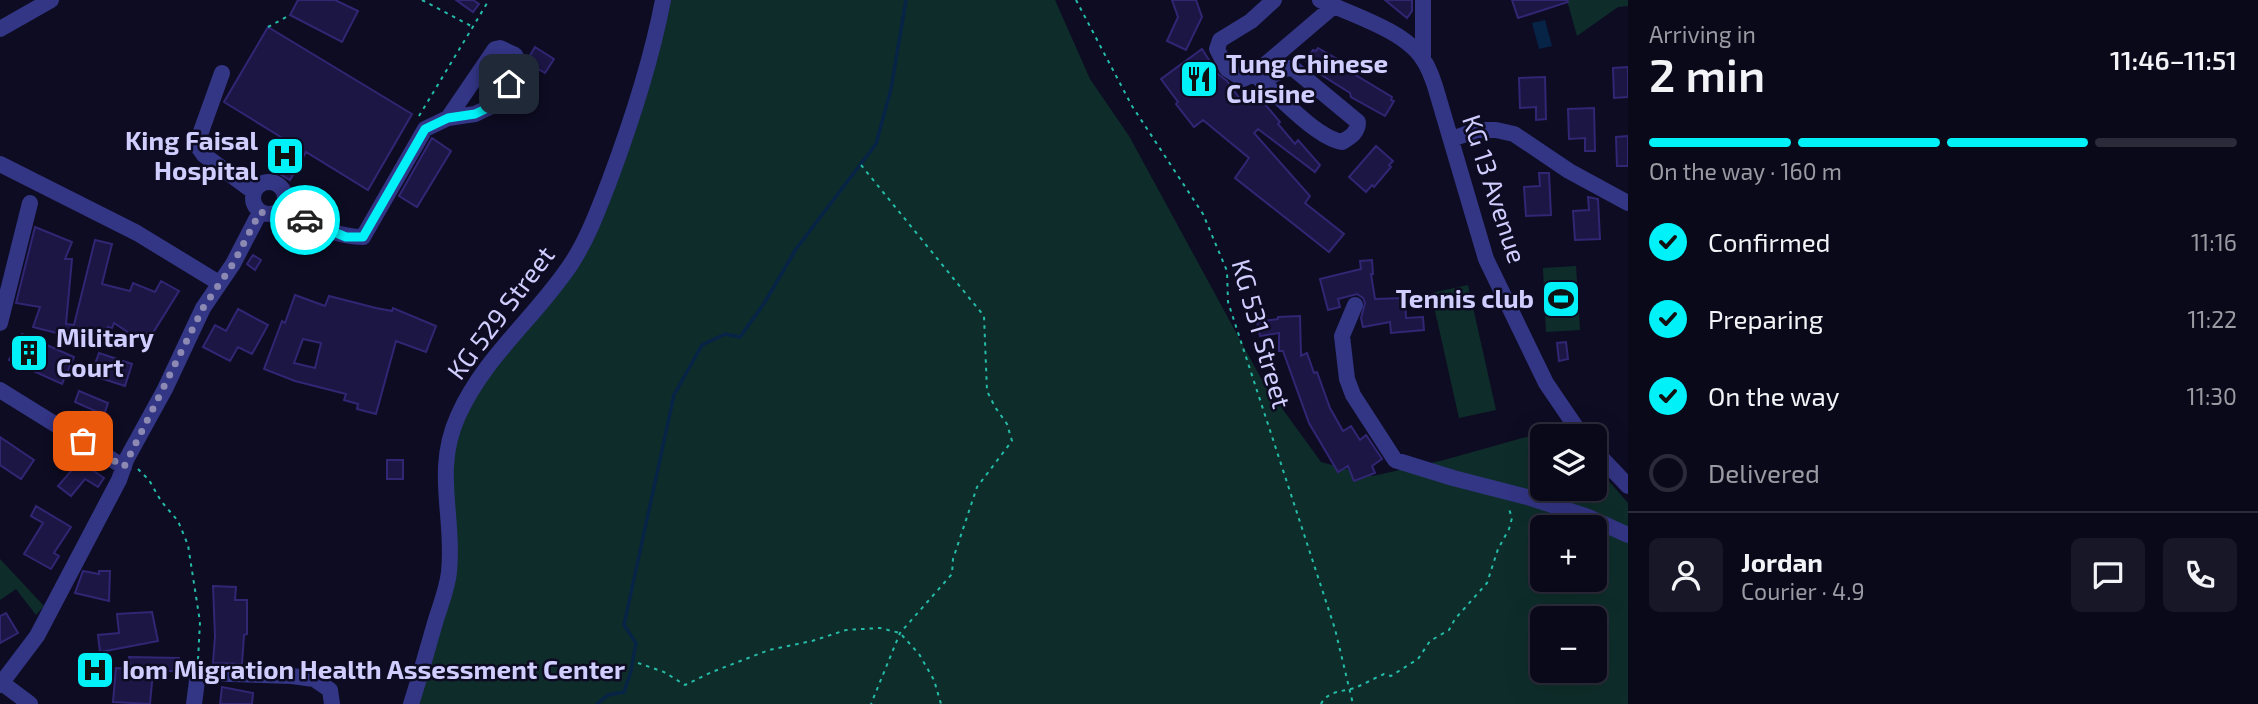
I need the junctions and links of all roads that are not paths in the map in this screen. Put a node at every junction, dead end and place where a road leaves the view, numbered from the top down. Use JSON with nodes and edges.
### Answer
{"nodes":[{"id":1,"x":51,"y":0,"type":"edge"},
{"id":2,"x":663,"y":0,"type":"edge"},
{"id":3,"x":1274,"y":0,"type":"edge"},
{"id":4,"x":1423,"y":0,"type":"edge"},
{"id":5,"x":1327,"y":3,"type":"edge"},
{"id":6,"x":0,"y":29,"type":"edge"},
{"id":7,"x":1423,"y":58,"type":"junction"},
{"id":8,"x":222,"y":73,"type":"dead end"},
{"id":9,"x":1258,"y":77,"type":"junction"},
{"id":10,"x":448,"y":118,"type":"junction"},
{"id":11,"x":1452,"y":139,"type":"junction"},
{"id":12,"x":0,"y":164,"type":"edge"},
{"id":13,"x":254,"y":192,"type":"junction"},
{"id":14,"x":30,"y":203,"type":"dead end"},
{"id":15,"x":1628,"y":204,"type":"edge"},
{"id":16,"x":281,"y":209,"type":"junction"},
{"id":17,"x":260,"y":212,"type":"junction"},
{"id":18,"x":219,"y":283,"type":"junction"},
{"id":19,"x":1355,"y":305,"type":"dead end"},
{"id":20,"x":0,"y":323,"type":"edge"},
{"id":21,"x":0,"y":390,"type":"edge"},
{"id":22,"x":1574,"y":424,"type":"edge"},
{"id":23,"x":125,"y":463,"type":"junction"},
{"id":24,"x":1607,"y":464,"type":"edge"},
{"id":25,"x":1628,"y":486,"type":"edge"},
{"id":26,"x":1628,"y":535,"type":"edge"},
{"id":27,"x":1,"y":684,"type":"edge"},
{"id":28,"x":30,"y":704,"type":"edge"},
{"id":29,"x":194,"y":704,"type":"edge"},
{"id":30,"x":332,"y":704,"type":"edge"},
{"id":31,"x":411,"y":704,"type":"edge"}],
"edges":[{"from":1,"to":6,"type":"street"},
{"from":2,"to":31,"type":"street","name":"KG 529 Street"},
{"from":3,"to":9,"type":"street"},
{"from":4,"to":7,"type":"street"},
{"from":5,"to":7,"type":"street","name":"KG 13 Avenue"},
{"from":5,"to":9,"type":"street"},
{"from":7,"to":11,"type":"street","name":"KG 13 Avenue"},
{"from":8,"to":13,"type":"street"},
{"from":9,"to":9,"type":"street"},
{"from":10,"to":10,"type":"street"},
{"from":10,"to":16,"type":"street"},
{"from":11,"to":15,"type":"street"},
{"from":11,"to":22,"type":"street","name":"KG 13 Avenue"},
{"from":12,"to":18,"type":"street"},
{"from":13,"to":16,"type":"street"},
{"from":13,"to":17,"type":"street"},
{"from":14,"to":20,"type":"street"},
{"from":16,"to":17,"type":"street"},
{"from":17,"to":18,"type":"street"},
{"from":18,"to":23,"type":"street"},
{"from":19,"to":26,"type":"street"},
{"from":21,"to":23,"type":"street"},
{"from":23,"to":27,"type":"street"},
{"from":24,"to":25,"type":"street"},
{"from":27,"to":28,"type":"street"},
{"from":29,"to":30,"type":"street"}]}
